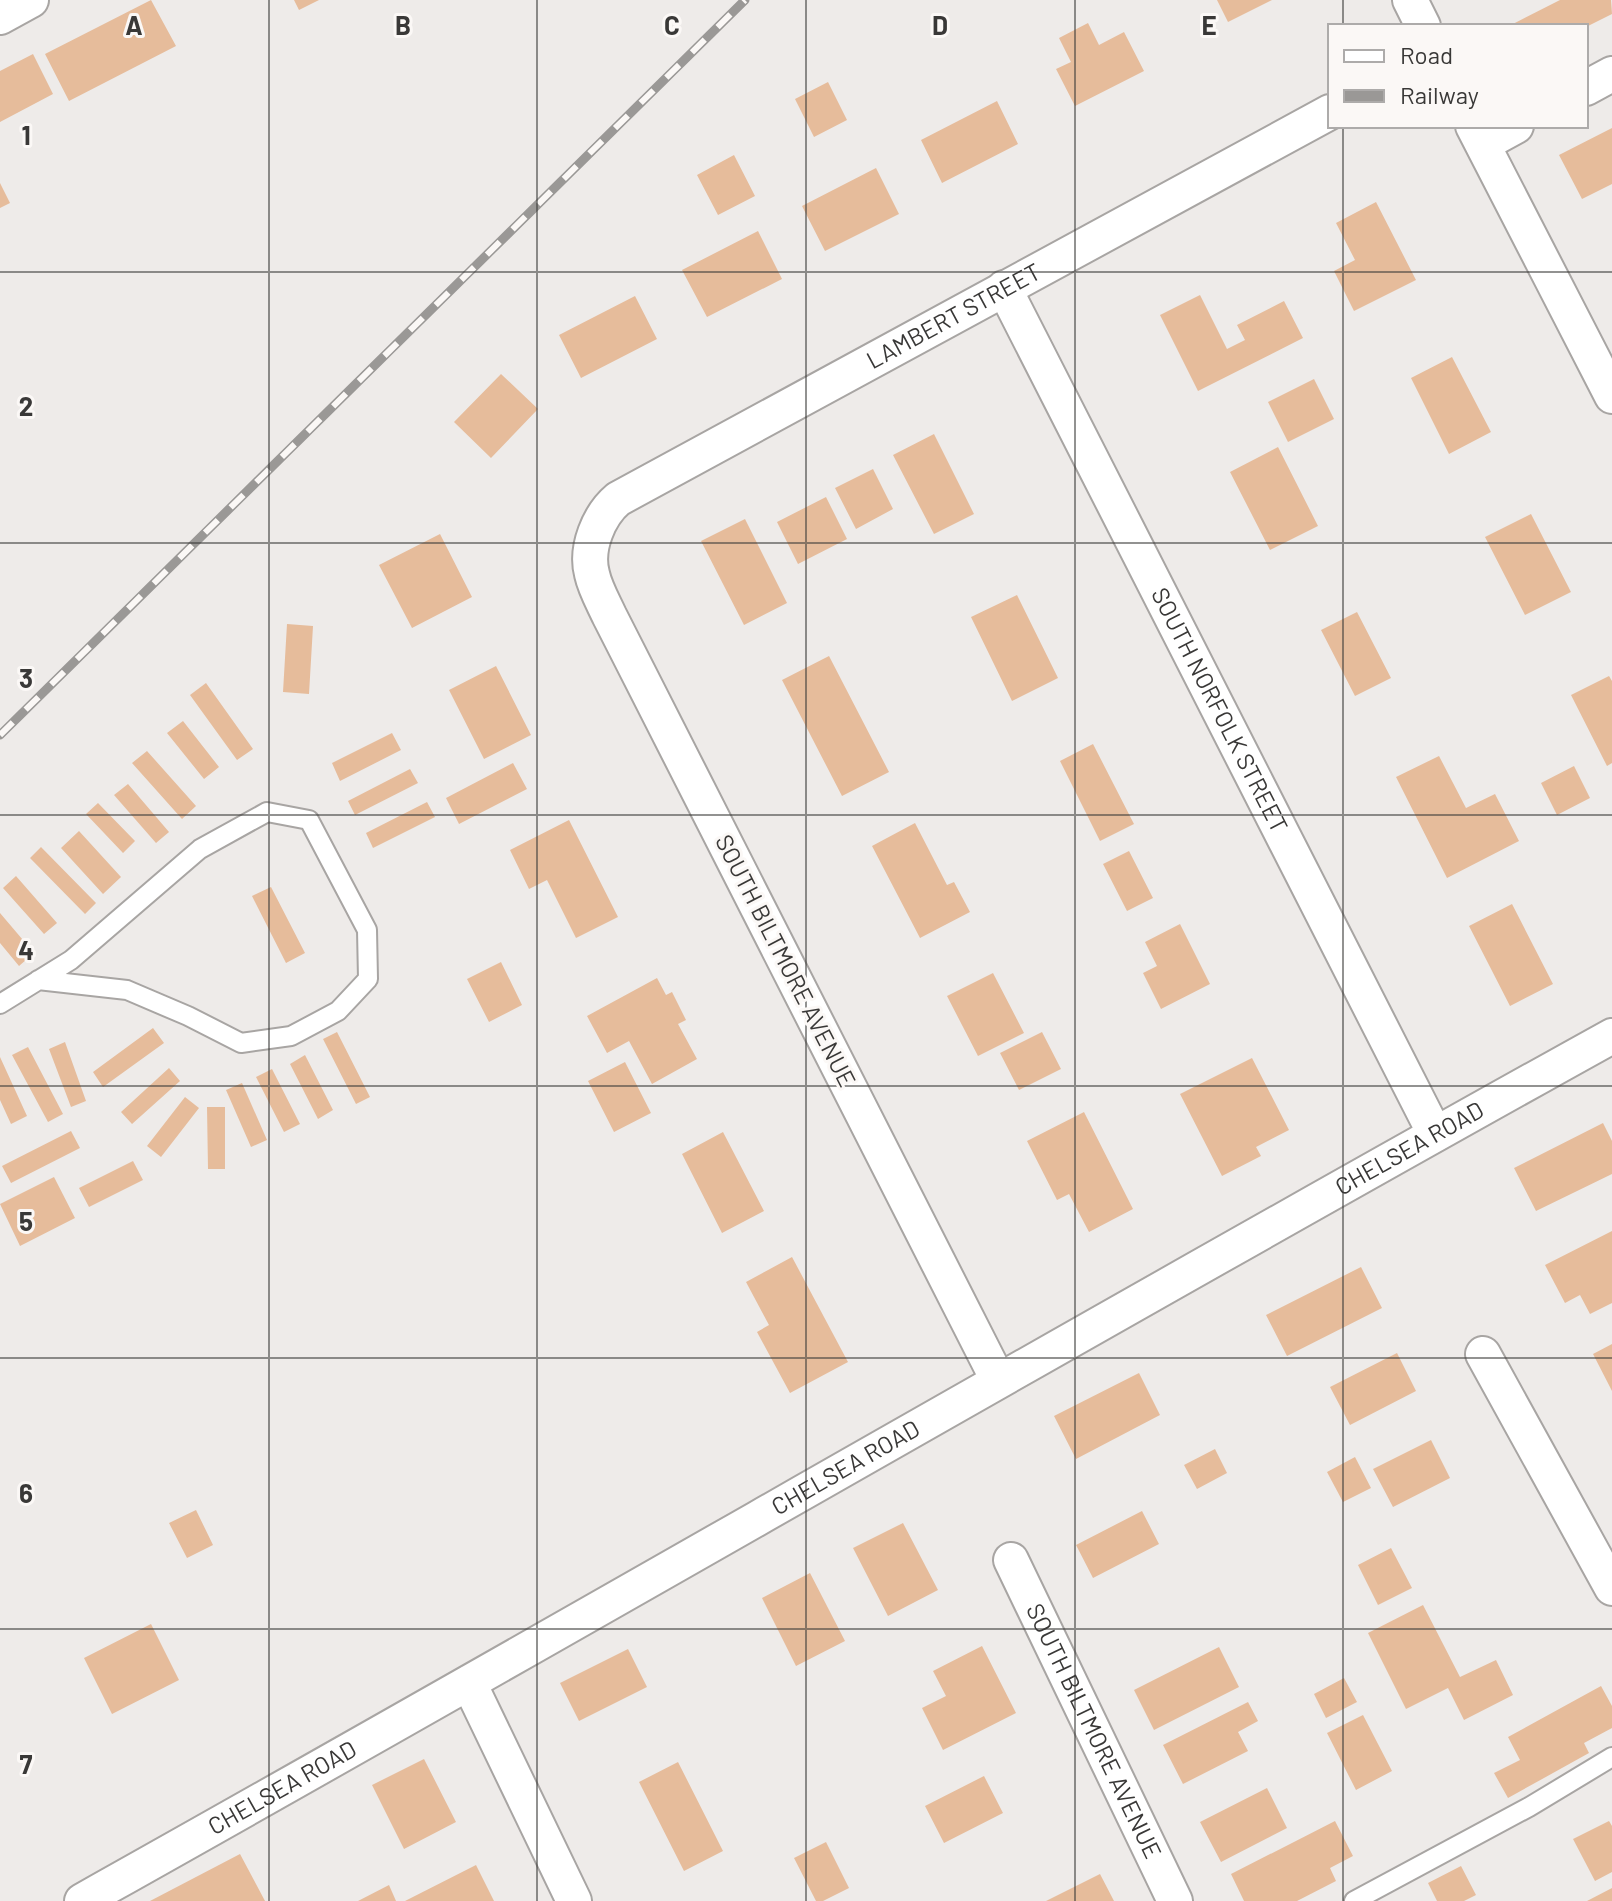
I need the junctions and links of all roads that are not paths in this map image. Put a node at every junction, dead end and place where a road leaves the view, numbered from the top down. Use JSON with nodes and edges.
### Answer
{"nodes":[{"id":1,"x":31,"y":0,"type":"edge"},
{"id":2,"x":1410,"y":0,"type":"edge"},
{"id":3,"x":0,"y":17,"type":"edge"},
{"id":4,"x":1422,"y":24,"type":"edge"},
{"id":5,"x":1612,"y":74,"type":"edge"},
{"id":6,"x":1588,"y":87,"type":"edge"},
{"id":7,"x":1328,"y":113,"type":"edge"},
{"id":8,"x":1508,"y":128,"type":"edge"},
{"id":9,"x":1478,"y":135,"type":"edge"},
{"id":10,"x":1004,"y":288,"type":"junction"},
{"id":11,"x":1612,"y":396,"type":"edge"},
{"id":12,"x":595,"y":537,"type":"joint"},
{"id":13,"x":38,"y":980,"type":"junction"},
{"id":14,"x":0,"y":1004,"type":"edge"},
{"id":15,"x":1612,"y":1036,"type":"edge"},
{"id":16,"x":1435,"y":1134,"type":"junction"},
{"id":17,"x":1483,"y":1354,"type":"dead end"},
{"id":18,"x":998,"y":1380,"type":"junction"},
{"id":19,"x":1011,"y":1560,"type":"dead end"},
{"id":20,"x":1612,"y":1588,"type":"edge"},
{"id":21,"x":469,"y":1683,"type":"junction"},
{"id":22,"x":1612,"y":1757,"type":"edge"},
{"id":23,"x":82,"y":1901,"type":"edge"},
{"id":24,"x":574,"y":1901,"type":"edge"},
{"id":25,"x":1175,"y":1901,"type":"edge"},
{"id":26,"x":1354,"y":1901,"type":"edge"}],
"edges":[{"from":1,"to":3,"type":"street"},
{"from":2,"to":4,"type":"street"},
{"from":5,"to":6,"type":"street"},
{"from":7,"to":10,"type":"street","name":"LAMBERT STREET"},
{"from":8,"to":9,"type":"street"},
{"from":9,"to":11,"type":"street"},
{"from":10,"to":12,"type":"street","name":"LAMBERT STREET"},
{"from":10,"to":16,"type":"street","name":"SOUTH NORFOLK STREET"},
{"from":12,"to":18,"type":"street","name":"SOUTH BILTMORE AVENUE"},
{"from":13,"to":13,"type":"lane"},
{"from":13,"to":14,"type":"lane"},
{"from":15,"to":16,"type":"street","name":"CHELSEA ROAD"},
{"from":16,"to":18,"type":"street","name":"CHELSEA ROAD"},
{"from":17,"to":20,"type":"street"},
{"from":18,"to":21,"type":"street","name":"CHELSEA ROAD"},
{"from":19,"to":25,"type":"street","name":"SOUTH BILTMORE AVENUE"},
{"from":21,"to":23,"type":"street","name":"CHELSEA ROAD"},
{"from":21,"to":24,"type":"street"},
{"from":22,"to":26,"type":"lane"}]}
